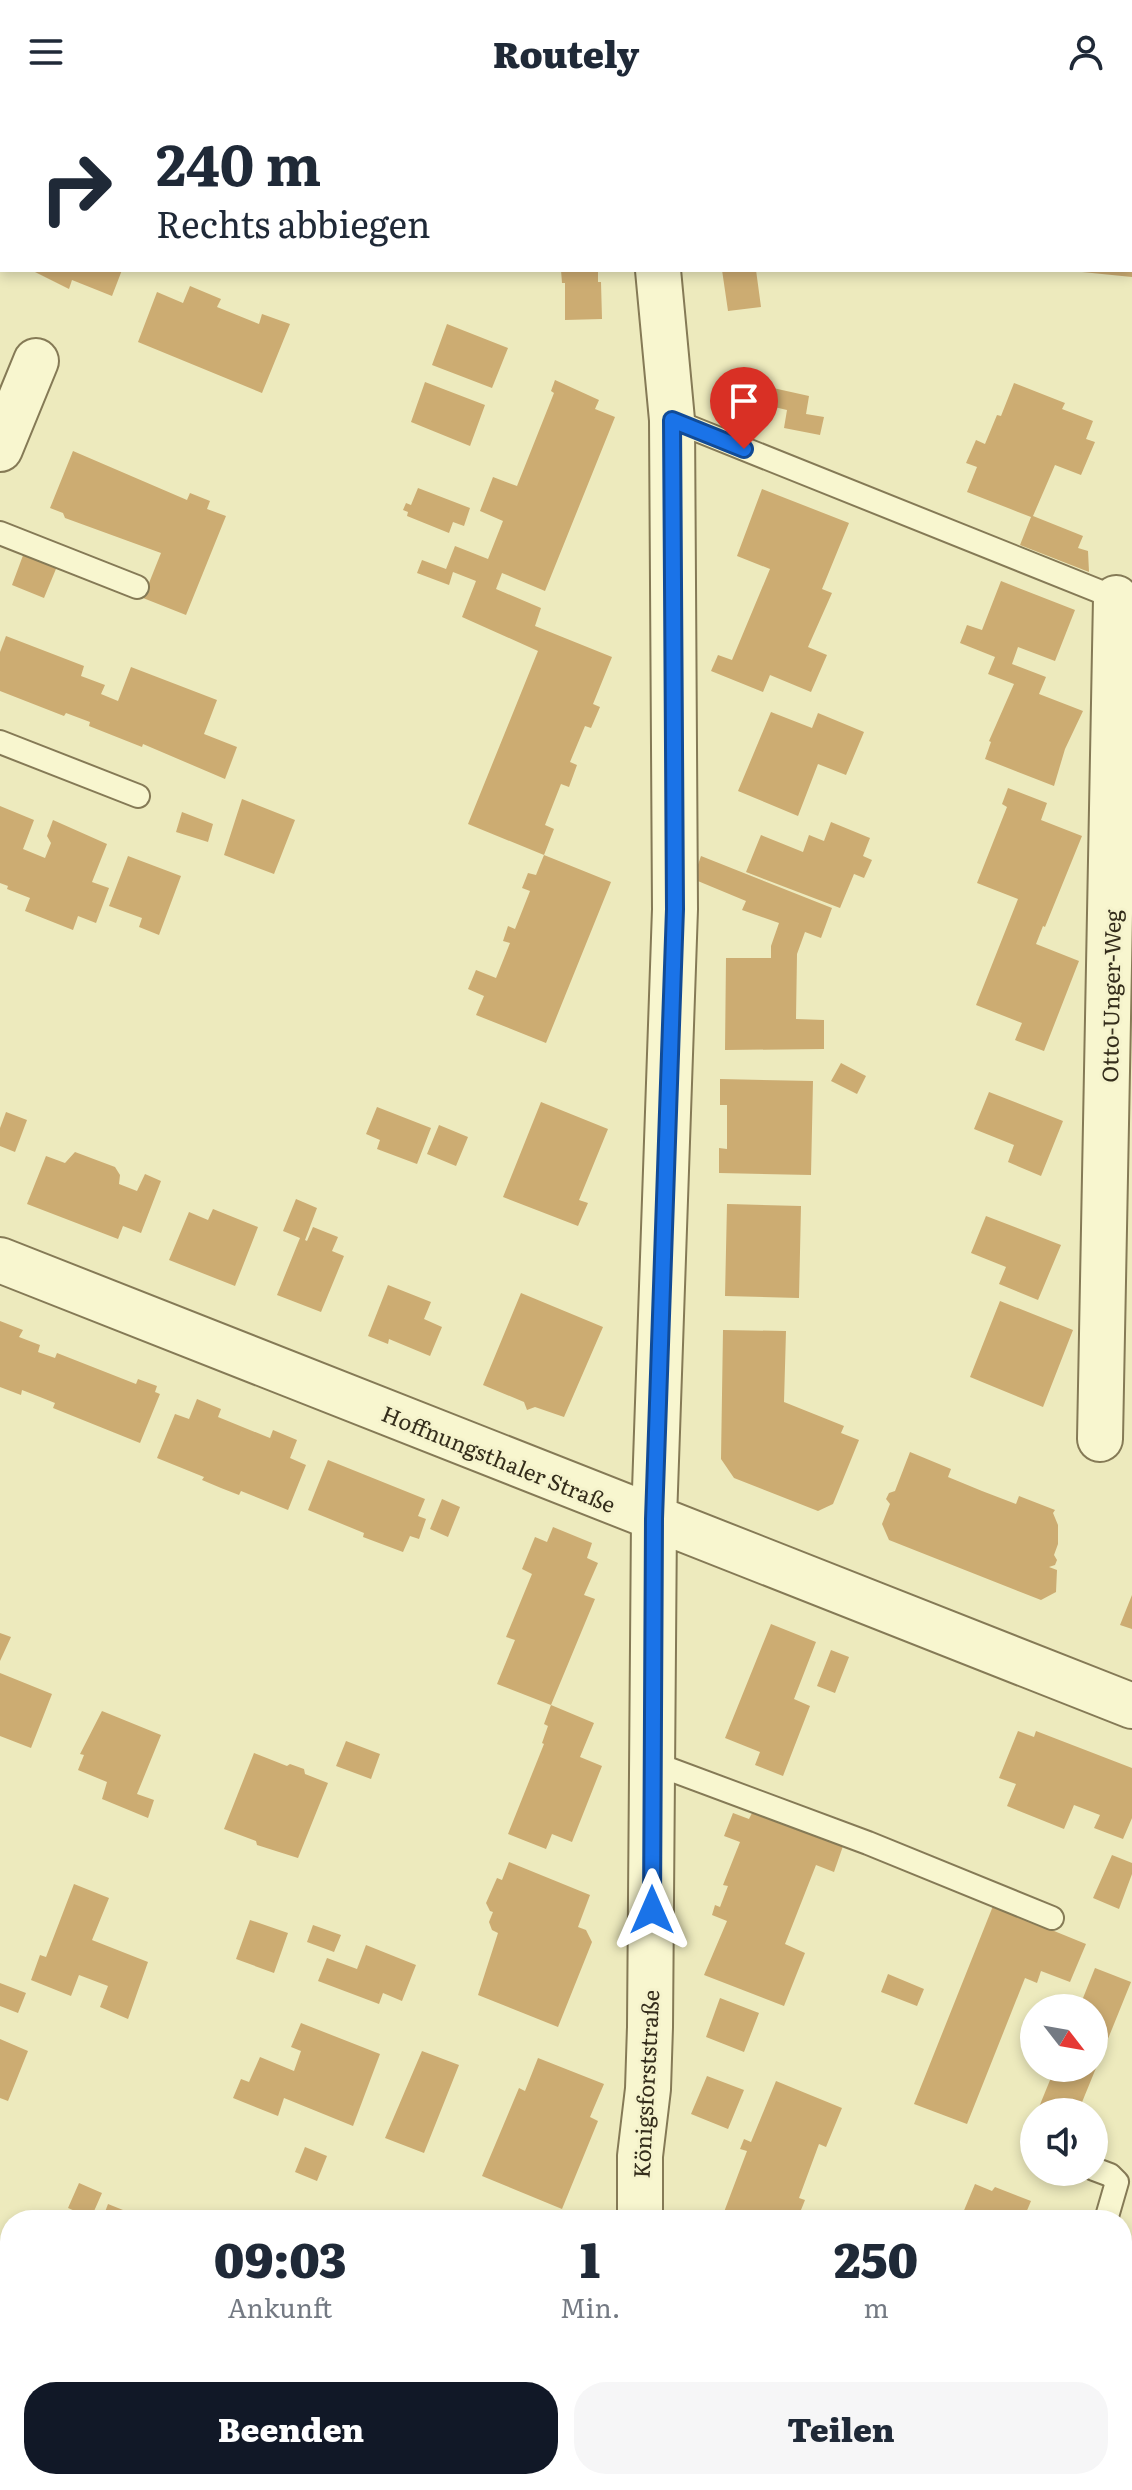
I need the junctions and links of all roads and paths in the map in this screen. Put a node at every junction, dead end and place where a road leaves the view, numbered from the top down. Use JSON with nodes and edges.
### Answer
{"nodes":[{"id":1,"x":658,"y":272,"type":"edge"},
{"id":2,"x":36,"y":361,"type":"dead end"},
{"id":3,"x":672,"y":420,"type":"junction"},
{"id":4,"x":0,"y":449,"type":"edge"},
{"id":5,"x":0,"y":533,"type":"edge"},
{"id":6,"x":137,"y":587,"type":"dead end"},
{"id":7,"x":1116,"y":598,"type":"joint"},
{"id":8,"x":0,"y":742,"type":"edge"},
{"id":9,"x":138,"y":796,"type":"dead end"},
{"id":10,"x":1123,"y":832,"type":"edge"},
{"id":11,"x":0,"y":1260,"type":"edge"},
{"id":12,"x":1118,"y":1301,"type":"edge"},
{"id":13,"x":1100,"y":1439,"type":"dead end"},
{"id":14,"x":654,"y":1519,"type":"junction"},
{"id":15,"x":1132,"y":1706,"type":"edge"},
{"id":16,"x":653,"y":1763,"type":"junction"},
{"id":17,"x":1052,"y":1918,"type":"dead end"},
{"id":18,"x":1108,"y":2174,"type":"edge"},
{"id":19,"x":640,"y":2210,"type":"edge"},
{"id":20,"x":1109,"y":2210,"type":"edge"}],
"edges":[{"from":1,"to":3,"type":"street","name":"Königsforststraße"},
{"from":2,"to":4,"type":"street"},
{"from":3,"to":7,"type":"lane"},
{"from":3,"to":14,"type":"street","name":"Königsforststraße"},
{"from":5,"to":6,"type":"lane"},
{"from":7,"to":10,"type":"street","name":"Otto-Unger-Weg"},
{"from":8,"to":9,"type":"lane"},
{"from":10,"to":12,"type":"street","name":"Otto-Unger-Weg"},
{"from":11,"to":14,"type":"street","name":"Hoffnungsthaler Straße"},
{"from":12,"to":13,"type":"street","name":"Otto-Unger-Weg"},
{"from":14,"to":15,"type":"street","name":"Hoffnungsthaler Straße"},
{"from":14,"to":16,"type":"street","name":"Königsforststraße"},
{"from":16,"to":17,"type":"lane"},
{"from":16,"to":19,"type":"street","name":"Königsforststraße"},
{"from":18,"to":20,"type":"lane"}]}
